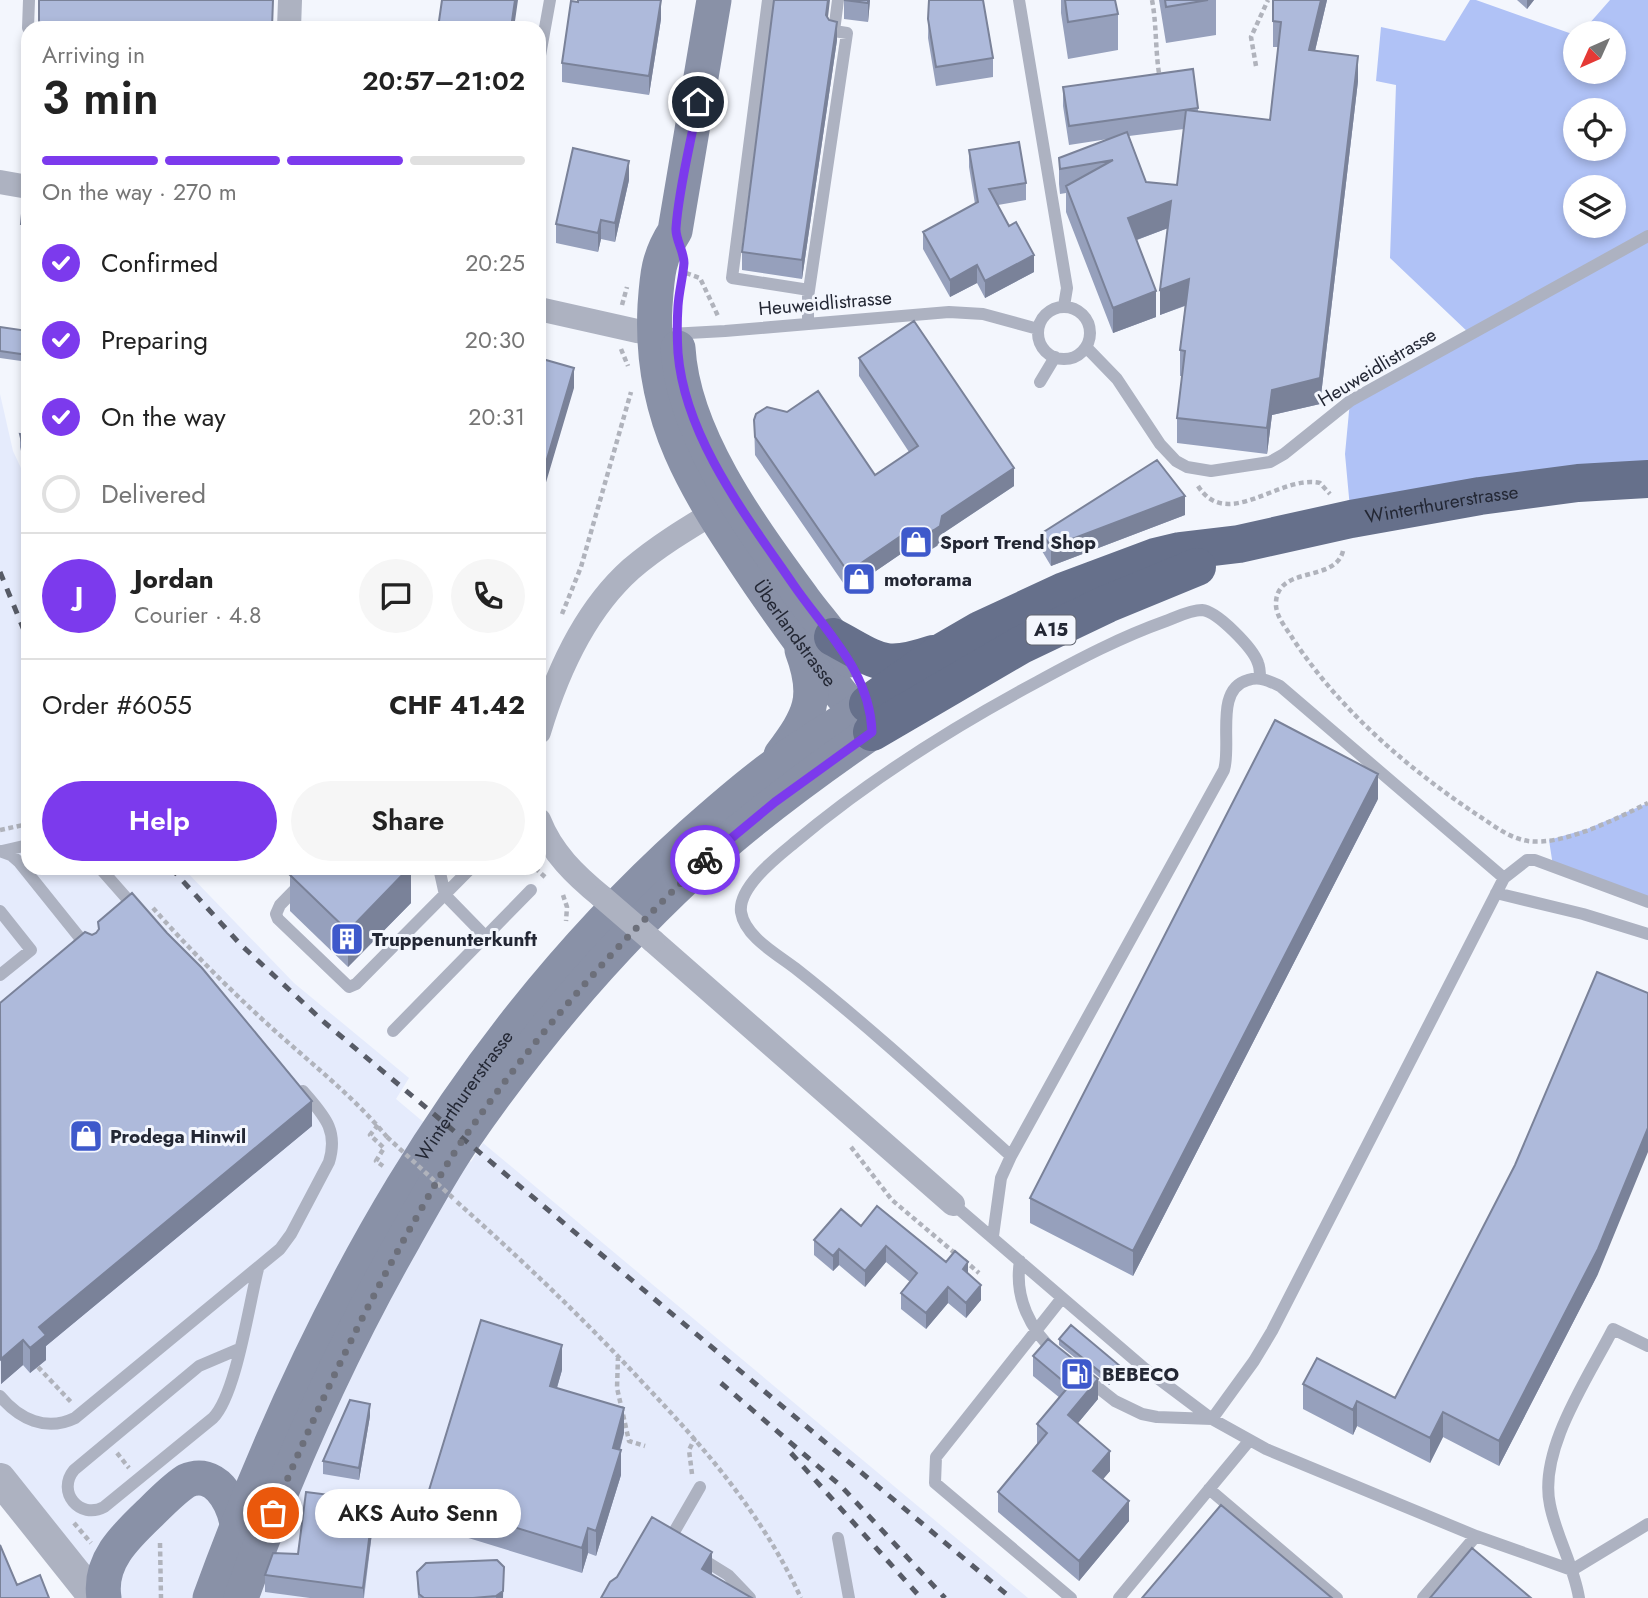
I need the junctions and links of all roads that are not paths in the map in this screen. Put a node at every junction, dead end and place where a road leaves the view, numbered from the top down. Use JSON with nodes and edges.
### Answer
{"nodes":[{"id":1,"x":29,"y":0,"type":"edge"},
{"id":2,"x":290,"y":0,"type":"edge"},
{"id":3,"x":550,"y":0,"type":"edge"},
{"id":4,"x":714,"y":0,"type":"edge"},
{"id":5,"x":768,"y":0,"type":"edge"},
{"id":6,"x":838,"y":0,"type":"edge"},
{"id":7,"x":1019,"y":0,"type":"edge"},
{"id":8,"x":28,"y":21,"type":"edge"},
{"id":9,"x":289,"y":21,"type":"edge"},
{"id":10,"x":546,"y":22,"type":"edge"},
{"id":11,"x":0,"y":182,"type":"edge"},
{"id":12,"x":21,"y":186,"type":"edge"},
{"id":13,"x":675,"y":231,"type":"junction"},
{"id":14,"x":1648,"y":236,"type":"edge"},
{"id":15,"x":809,"y":290,"type":"junction"},
{"id":16,"x":1064,"y":306,"type":"junction"},
{"id":17,"x":546,"y":311,"type":"edge"},
{"id":18,"x":808,"y":324,"type":"junction"},
{"id":19,"x":1038,"y":329,"type":"junction"},
{"id":20,"x":666,"y":334,"type":"junction"},
{"id":21,"x":1086,"y":347,"type":"junction"},
{"id":22,"x":1055,"y":357,"type":"junction"},
{"id":23,"x":1040,"y":382,"type":"dead end"},
{"id":24,"x":1648,"y":479,"type":"edge"},
{"id":25,"x":724,"y":506,"type":"junction"},
{"id":26,"x":1239,"y":544,"type":"junction"},
{"id":27,"x":816,"y":638,"type":"junction"},
{"id":28,"x":942,"y":652,"type":"junction"},
{"id":29,"x":1260,"y":678,"type":"junction"},
{"id":30,"x":546,"y":712,"type":"edge"},
{"id":31,"x":866,"y":716,"type":"junction"},
{"id":32,"x":774,"y":766,"type":"junction"},
{"id":33,"x":546,"y":837,"type":"edge"},
{"id":34,"x":21,"y":847,"type":"edge"},
{"id":35,"x":1,"y":851,"type":"edge"},
{"id":36,"x":21,"y":864,"type":"edge"},
{"id":37,"x":30,"y":875,"type":"edge"},
{"id":38,"x":106,"y":875,"type":"edge"},
{"id":39,"x":309,"y":875,"type":"edge"},
{"id":40,"x":440,"y":875,"type":"edge"},
{"id":41,"x":464,"y":875,"type":"edge"},
{"id":42,"x":1504,"y":878,"type":"junction"},
{"id":43,"x":531,"y":890,"type":"dead end"},
{"id":44,"x":1496,"y":893,"type":"junction"},
{"id":45,"x":444,"y":895,"type":"junction"},
{"id":46,"x":1648,"y":902,"type":"edge"},
{"id":47,"x":0,"y":911,"type":"edge"},
{"id":48,"x":146,"y":921,"type":"edge"},
{"id":49,"x":1648,"y":933,"type":"edge"},
{"id":50,"x":486,"y":937,"type":"junction"},
{"id":51,"x":91,"y":951,"type":"edge"},
{"id":52,"x":0,"y":975,"type":"edge"},
{"id":53,"x":393,"y":1031,"type":"dead end"},
{"id":54,"x":291,"y":1076,"type":"edge"},
{"id":55,"x":1011,"y":1156,"type":"junction"},
{"id":56,"x":953,"y":1204,"type":"joint"},
{"id":57,"x":993,"y":1236,"type":"junction"},
{"id":58,"x":1020,"y":1261,"type":"junction"},
{"id":59,"x":258,"y":1268,"type":"junction"},
{"id":60,"x":1062,"y":1298,"type":"junction"},
{"id":61,"x":1036,"y":1331,"type":"junction"},
{"id":62,"x":1648,"y":1346,"type":"edge"},
{"id":63,"x":239,"y":1349,"type":"junction"},
{"id":64,"x":0,"y":1396,"type":"edge"},
{"id":65,"x":1212,"y":1419,"type":"junction"},
{"id":66,"x":1249,"y":1441,"type":"junction"},
{"id":67,"x":0,"y":1479,"type":"edge"},
{"id":68,"x":700,"y":1487,"type":"road end"},
{"id":69,"x":1209,"y":1489,"type":"junction"},
{"id":70,"x":1647,"y":1522,"type":"edge"},
{"id":71,"x":237,"y":1523,"type":"junction"},
{"id":72,"x":1476,"y":1536,"type":"junction"},
{"id":73,"x":838,"y":1538,"type":"dead end"},
{"id":74,"x":1572,"y":1570,"type":"junction"},
{"id":75,"x":95,"y":1598,"type":"edge"},
{"id":76,"x":104,"y":1598,"type":"edge"},
{"id":77,"x":190,"y":1598,"type":"edge"},
{"id":78,"x":210,"y":1598,"type":"edge"},
{"id":79,"x":241,"y":1598,"type":"edge"},
{"id":80,"x":750,"y":1598,"type":"edge"},
{"id":81,"x":849,"y":1598,"type":"edge"},
{"id":82,"x":1071,"y":1598,"type":"edge"},
{"id":83,"x":1119,"y":1598,"type":"edge"},
{"id":84,"x":1336,"y":1598,"type":"edge"},
{"id":85,"x":1423,"y":1598,"type":"edge"},
{"id":86,"x":1579,"y":1598,"type":"edge"}],
"edges":[{"from":1,"to":8,"type":"lane"},
{"from":2,"to":9,"type":"street"},
{"from":3,"to":10,"type":"lane"},
{"from":4,"to":13,"type":"main road","name":"Überlandstrasse"},
{"from":5,"to":15,"type":"lane"},
{"from":6,"to":15,"type":"lane"},
{"from":7,"to":16,"type":"lane"},
{"from":11,"to":12,"type":"street"},
{"from":13,"to":20,"type":"main road","name":"Überlandstrasse"},
{"from":13,"to":20,"type":"main road","name":"Überlandstrasse"},
{"from":14,"to":21,"type":"lane","name":"Heuweidlistrasse"},
{"from":15,"to":18,"type":"lane"},
{"from":16,"to":19,"type":"lane"},
{"from":16,"to":21,"type":"lane"},
{"from":17,"to":20,"type":"street"},
{"from":18,"to":19,"type":"lane","name":"Heuweidlistrasse"},
{"from":18,"to":20,"type":"lane","name":"Heuweidlistrasse"},
{"from":19,"to":22,"type":"lane"},
{"from":20,"to":25,"type":"main road","name":"Überlandstrasse"},
{"from":21,"to":22,"type":"lane"},
{"from":22,"to":23,"type":"lane"},
{"from":24,"to":26,"type":"highway","name":"Winterthurerstrasse","number":"A15"},
{"from":25,"to":27,"type":"main road","name":"Überlandstrasse"},
{"from":25,"to":30,"type":"street"},
{"from":26,"to":28,"type":"highway","number":"A15"},
{"from":26,"to":31,"type":"highway","number":"A15"},
{"from":27,"to":28,"type":"highway"},
{"from":27,"to":31,"type":"main road","name":"Überlandstrasse"},
{"from":27,"to":32,"type":"main road"},
{"from":28,"to":31,"type":"highway","number":"A15"},
{"from":29,"to":42,"type":"lane"},
{"from":29,"to":55,"type":"lane"},
{"from":29,"to":55,"type":"lane"},
{"from":31,"to":32,"type":"main road","name":"Winterthurerstrasse"},
{"from":31,"to":79,"type":"main road","name":"Winterthurerstrasse"},
{"from":32,"to":71,"type":"main road","name":"Winterthurerstrasse"},
{"from":33,"to":56,"type":"street","bridge":true},
{"from":34,"to":35,"type":"lane"},
{"from":35,"to":36,"type":"lane"},
{"from":37,"to":51,"type":"lane"},
{"from":38,"to":48,"type":"lane"},
{"from":39,"to":45,"type":"lane"},
{"from":40,"to":45,"type":"lane"},
{"from":41,"to":45,"type":"lane"},
{"from":42,"to":44,"type":"lane"},
{"from":42,"to":46,"type":"lane"},
{"from":43,"to":50,"type":"lane"},
{"from":44,"to":49,"type":"lane"},
{"from":44,"to":65,"type":"lane"},
{"from":45,"to":50,"type":"lane"},
{"from":47,"to":52,"type":"lane"},
{"from":50,"to":53,"type":"lane"},
{"from":54,"to":59,"type":"lane"},
{"from":55,"to":57,"type":"lane"},
{"from":56,"to":57,"type":"lane"},
{"from":57,"to":58,"type":"lane"},
{"from":58,"to":60,"type":"lane"},
{"from":58,"to":61,"type":"lane"},
{"from":59,"to":63,"type":"lane"},
{"from":59,"to":64,"type":"lane"},
{"from":60,"to":61,"type":"lane"},
{"from":60,"to":65,"type":"lane"},
{"from":61,"to":65,"type":"lane"},
{"from":61,"to":82,"type":"lane"},
{"from":62,"to":74,"type":"lane"},
{"from":63,"to":63,"type":"lane"},
{"from":65,"to":66,"type":"lane"},
{"from":66,"to":69,"type":"lane"},
{"from":66,"to":72,"type":"lane"},
{"from":67,"to":75,"type":"street"},
{"from":68,"to":80,"type":"lane"},
{"from":69,"to":83,"type":"lane"},
{"from":69,"to":84,"type":"lane"},
{"from":70,"to":74,"type":"lane"},
{"from":71,"to":76,"type":"main road"},
{"from":71,"to":77,"type":"main road"},
{"from":71,"to":78,"type":"main road","name":"Winterthurerstrasse"},
{"from":72,"to":74,"type":"lane"},
{"from":72,"to":85,"type":"lane"},
{"from":73,"to":81,"type":"lane"},
{"from":74,"to":86,"type":"lane"}]}
